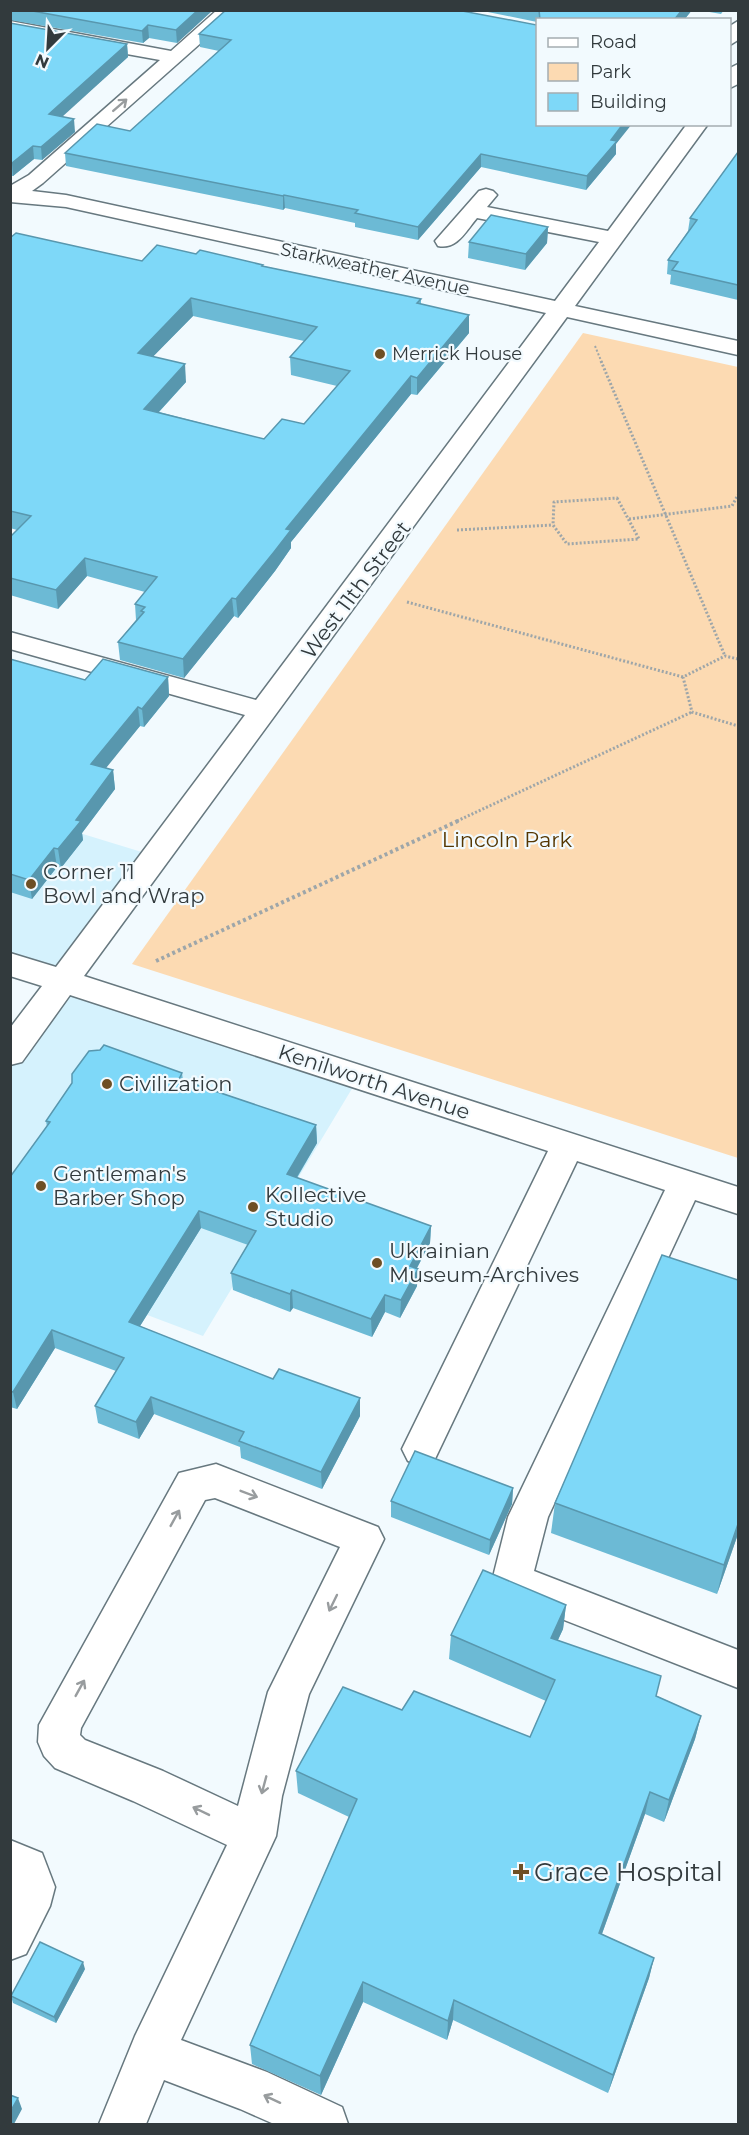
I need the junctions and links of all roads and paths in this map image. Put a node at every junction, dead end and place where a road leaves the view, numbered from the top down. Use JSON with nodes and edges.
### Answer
{"nodes":[{"id":1,"x":229,"y":10,"type":"edge"},
{"id":2,"x":10,"y":27,"type":"edge"},
{"id":3,"x":175,"y":57,"type":"junction"},
{"id":4,"x":697,"y":126,"type":"edge"},
{"id":5,"x":488,"y":193,"type":"dead end"},
{"id":6,"x":10,"y":196,"type":"edge"},
{"id":7,"x":472,"y":211,"type":"junction"},
{"id":8,"x":615,"y":239,"type":"junction"},
{"id":9,"x":446,"y":241,"type":"dead end"},
{"id":10,"x":562,"y":311,"type":"junction"},
{"id":11,"x":594,"y":346,"type":"dead end"},
{"id":12,"x":738,"y":348,"type":"edge"},
{"id":13,"x":738,"y":495,"type":"edge"},
{"id":14,"x":665,"y":513,"type":"junction"},
{"id":15,"x":629,"y":519,"type":"junction"},
{"id":16,"x":553,"y":525,"type":"junction"},
{"id":17,"x":458,"y":530,"type":"dead end"},
{"id":18,"x":406,"y":602,"type":"dead end"},
{"id":19,"x":10,"y":640,"type":"edge"},
{"id":20,"x":725,"y":656,"type":"junction"},
{"id":21,"x":738,"y":659,"type":"edge"},
{"id":22,"x":683,"y":677,"type":"junction"},
{"id":23,"x":265,"y":712,"type":"junction"},
{"id":24,"x":692,"y":712,"type":"junction"},
{"id":25,"x":738,"y":726,"type":"edge"},
{"id":26,"x":156,"y":961,"type":"dead end"},
{"id":27,"x":10,"y":964,"type":"edge"},
{"id":28,"x":66,"y":982,"type":"junction"},
{"id":29,"x":10,"y":1053,"type":"edge"},
{"id":30,"x":568,"y":1145,"type":"junction"},
{"id":31,"x":686,"y":1183,"type":"junction"},
{"id":32,"x":738,"y":1200,"type":"edge"},
{"id":33,"x":421,"y":1449,"type":"dead end"},
{"id":34,"x":738,"y":1669,"type":"edge"},
{"id":35,"x":254,"y":1836,"type":"junction"},
{"id":36,"x":10,"y":1861,"type":"edge"},
{"id":37,"x":10,"y":1938,"type":"edge"},
{"id":38,"x":151,"y":2052,"type":"junction"},
{"id":39,"x":123,"y":2124,"type":"edge"},
{"id":40,"x":325,"y":2124,"type":"edge"}],
"edges":[{"from":1,"to":3,"type":"street"},
{"from":2,"to":3,"type":"street"},
{"from":6,"to":3,"type":"street","one_way":true},
{"from":4,"to":8,"type":"street","name":"West 11th Street"},
{"from":5,"to":7,"type":"street"},
{"from":6,"to":10,"type":"street","name":"Starkweather Avenue"},
{"from":7,"to":8,"type":"street"},
{"from":7,"to":9,"type":"street"},
{"from":8,"to":10,"type":"street","name":"West 11th Street"},
{"from":10,"to":12,"type":"street","name":"Starkweather Avenue"},
{"from":10,"to":23,"type":"street","name":"West 11th Street"},
{"from":11,"to":14,"type":"path"},
{"from":13,"to":14,"type":"path"},
{"from":14,"to":15,"type":"path"},
{"from":14,"to":20,"type":"path"},
{"from":15,"to":16,"type":"path"},
{"from":15,"to":16,"type":"path"},
{"from":16,"to":17,"type":"path"},
{"from":18,"to":22,"type":"path"},
{"from":19,"to":23,"type":"street"},
{"from":20,"to":21,"type":"path"},
{"from":20,"to":22,"type":"path"},
{"from":22,"to":24,"type":"path"},
{"from":23,"to":28,"type":"street","name":"West 11th Street"},
{"from":24,"to":25,"type":"path"},
{"from":24,"to":26,"type":"path"},
{"from":27,"to":28,"type":"street","name":"Kenilworth Avenue"},
{"from":28,"to":29,"type":"street","name":"West 11th Street"},
{"from":28,"to":30,"type":"street","name":"Kenilworth Avenue"},
{"from":30,"to":31,"type":"street","name":"Kenilworth Avenue"},
{"from":30,"to":33,"type":"street"},
{"from":31,"to":32,"type":"street","name":"Kenilworth Avenue"},
{"from":31,"to":34,"type":"street"},
{"from":35,"to":35,"type":"street","one_way":true},
{"from":35,"to":38,"type":"street"},
{"from":36,"to":37,"type":"street"},
{"from":38,"to":39,"type":"street"},
{"from":40,"to":38,"type":"street","one_way":true}]}
